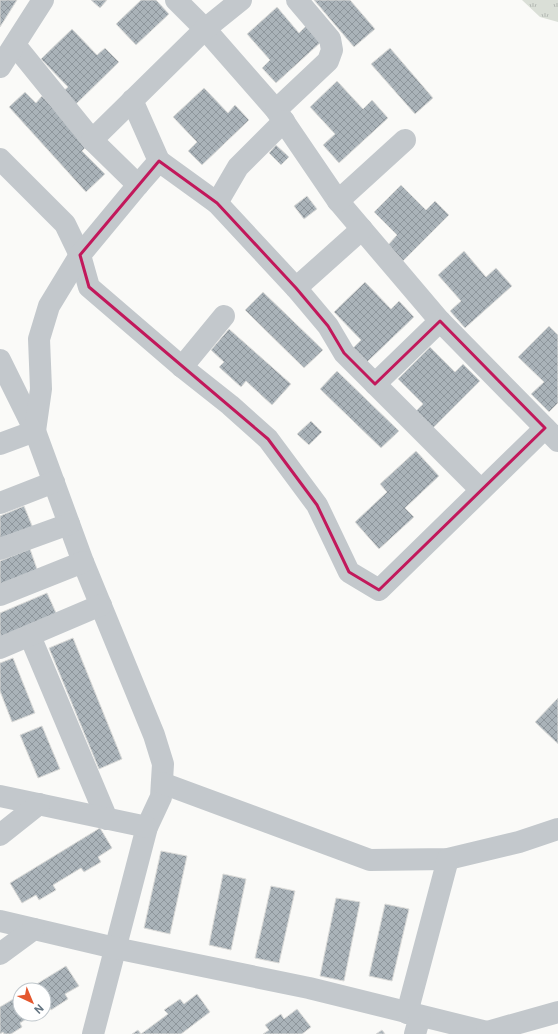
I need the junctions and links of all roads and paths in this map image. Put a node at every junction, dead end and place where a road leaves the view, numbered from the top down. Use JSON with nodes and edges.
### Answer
{"nodes":[{"id":1,"x":43,"y":0,"type":"edge"},
{"id":2,"x":176,"y":0,"type":"edge"},
{"id":3,"x":241,"y":0,"type":"edge"},
{"id":4,"x":297,"y":0,"type":"edge"},
{"id":5,"x":205,"y":29,"type":"junction"},
{"id":6,"x":16,"y":45,"type":"junction"},
{"id":7,"x":0,"y":66,"type":"edge"},
{"id":8,"x":132,"y":100,"type":"junction"},
{"id":9,"x":280,"y":116,"type":"junction"},
{"id":10,"x":92,"y":140,"type":"junction"},
{"id":11,"x":405,"y":140,"type":"dead end"},
{"id":12,"x":0,"y":159,"type":"edge"},
{"id":13,"x":159,"y":161,"type":"junction"},
{"id":14,"x":138,"y":185,"type":"junction"},
{"id":15,"x":338,"y":201,"type":"junction"},
{"id":16,"x":217,"y":203,"type":"junction"},
{"id":17,"x":362,"y":229,"type":"junction"},
{"id":18,"x":80,"y":255,"type":"junction"},
{"id":19,"x":296,"y":288,"type":"junction"},
{"id":20,"x":224,"y":316,"type":"dead end"},
{"id":21,"x":440,"y":321,"type":"junction"},
{"id":22,"x":0,"y":360,"type":"edge"},
{"id":23,"x":182,"y":367,"type":"junction"},
{"id":24,"x":375,"y":384,"type":"junction"},
{"id":25,"x":35,"y":431,"type":"junction"},
{"id":26,"x":552,"y":434,"type":"edge"},
{"id":27,"x":0,"y":444,"type":"edge"},
{"id":28,"x":54,"y":482,"type":"junction"},
{"id":29,"x":481,"y":490,"type":"junction"},
{"id":30,"x":0,"y":503,"type":"edge"},
{"id":31,"x":69,"y":524,"type":"junction"},
{"id":32,"x":0,"y":549,"type":"edge"},
{"id":33,"x":83,"y":562,"type":"junction"},
{"id":34,"x":0,"y":595,"type":"edge"},
{"id":35,"x":101,"y":605,"type":"junction"},
{"id":36,"x":30,"y":636,"type":"junction"},
{"id":37,"x":0,"y":648,"type":"edge"},
{"id":38,"x":162,"y":783,"type":"junction"},
{"id":39,"x":3,"y":791,"type":"edge"},
{"id":40,"x":39,"y":804,"type":"junction"},
{"id":41,"x":107,"y":819,"type":"junction"},
{"id":42,"x":147,"y":827,"type":"junction"},
{"id":43,"x":558,"y":829,"type":"edge"},
{"id":44,"x":0,"y":835,"type":"edge"},
{"id":45,"x":448,"y":859,"type":"junction"},
{"id":46,"x":0,"y":921,"type":"edge"},
{"id":47,"x":34,"y":929,"type":"junction"},
{"id":48,"x":115,"y":948,"type":"junction"},
{"id":49,"x":0,"y":954,"type":"edge"},
{"id":50,"x":558,"y":1012,"type":"edge"},
{"id":51,"x":414,"y":1021,"type":"edge"},
{"id":52,"x":491,"y":1033,"type":"edge"},
{"id":53,"x":93,"y":1034,"type":"edge"}],
"edges":[{"from":1,"to":6,"type":"street"},
{"from":2,"to":5,"type":"street"},
{"from":3,"to":5,"type":"street"},
{"from":4,"to":9,"type":"street"},
{"from":5,"to":8,"type":"street"},
{"from":5,"to":9,"type":"street"},
{"from":6,"to":7,"type":"street"},
{"from":6,"to":10,"type":"street"},
{"from":8,"to":10,"type":"street"},
{"from":8,"to":13,"type":"street"},
{"from":9,"to":15,"type":"street"},
{"from":9,"to":16,"type":"street"},
{"from":10,"to":14,"type":"street"},
{"from":11,"to":15,"type":"street"},
{"from":12,"to":18,"type":"street"},
{"from":13,"to":14,"type":"street"},
{"from":13,"to":16,"type":"street"},
{"from":14,"to":18,"type":"street"},
{"from":15,"to":17,"type":"street"},
{"from":16,"to":19,"type":"street"},
{"from":17,"to":19,"type":"street"},
{"from":17,"to":21,"type":"street"},
{"from":18,"to":23,"type":"street"},
{"from":18,"to":25,"type":"street"},
{"from":19,"to":24,"type":"street"},
{"from":20,"to":23,"type":"street"},
{"from":21,"to":24,"type":"street"},
{"from":21,"to":26,"type":"street"},
{"from":22,"to":25,"type":"street"},
{"from":23,"to":29,"type":"street"},
{"from":24,"to":29,"type":"street"},
{"from":25,"to":27,"type":"street"},
{"from":25,"to":28,"type":"street"},
{"from":26,"to":29,"type":"street"},
{"from":28,"to":30,"type":"street"},
{"from":28,"to":31,"type":"street"},
{"from":31,"to":32,"type":"street"},
{"from":31,"to":33,"type":"street"},
{"from":33,"to":34,"type":"street"},
{"from":33,"to":35,"type":"street"},
{"from":35,"to":36,"type":"street"},
{"from":35,"to":38,"type":"street"},
{"from":36,"to":37,"type":"street"},
{"from":36,"to":41,"type":"street"},
{"from":38,"to":42,"type":"street"},
{"from":38,"to":45,"type":"street"},
{"from":39,"to":40,"type":"street"},
{"from":40,"to":41,"type":"street"},
{"from":40,"to":44,"type":"street"},
{"from":41,"to":42,"type":"street"},
{"from":42,"to":48,"type":"street"},
{"from":43,"to":45,"type":"street"},
{"from":45,"to":51,"type":"street"},
{"from":46,"to":47,"type":"street"},
{"from":47,"to":48,"type":"street"},
{"from":47,"to":49,"type":"street"},
{"from":48,"to":51,"type":"street"},
{"from":48,"to":53,"type":"street"},
{"from":50,"to":52,"type":"street"},
{"from":51,"to":52,"type":"street"}]}
